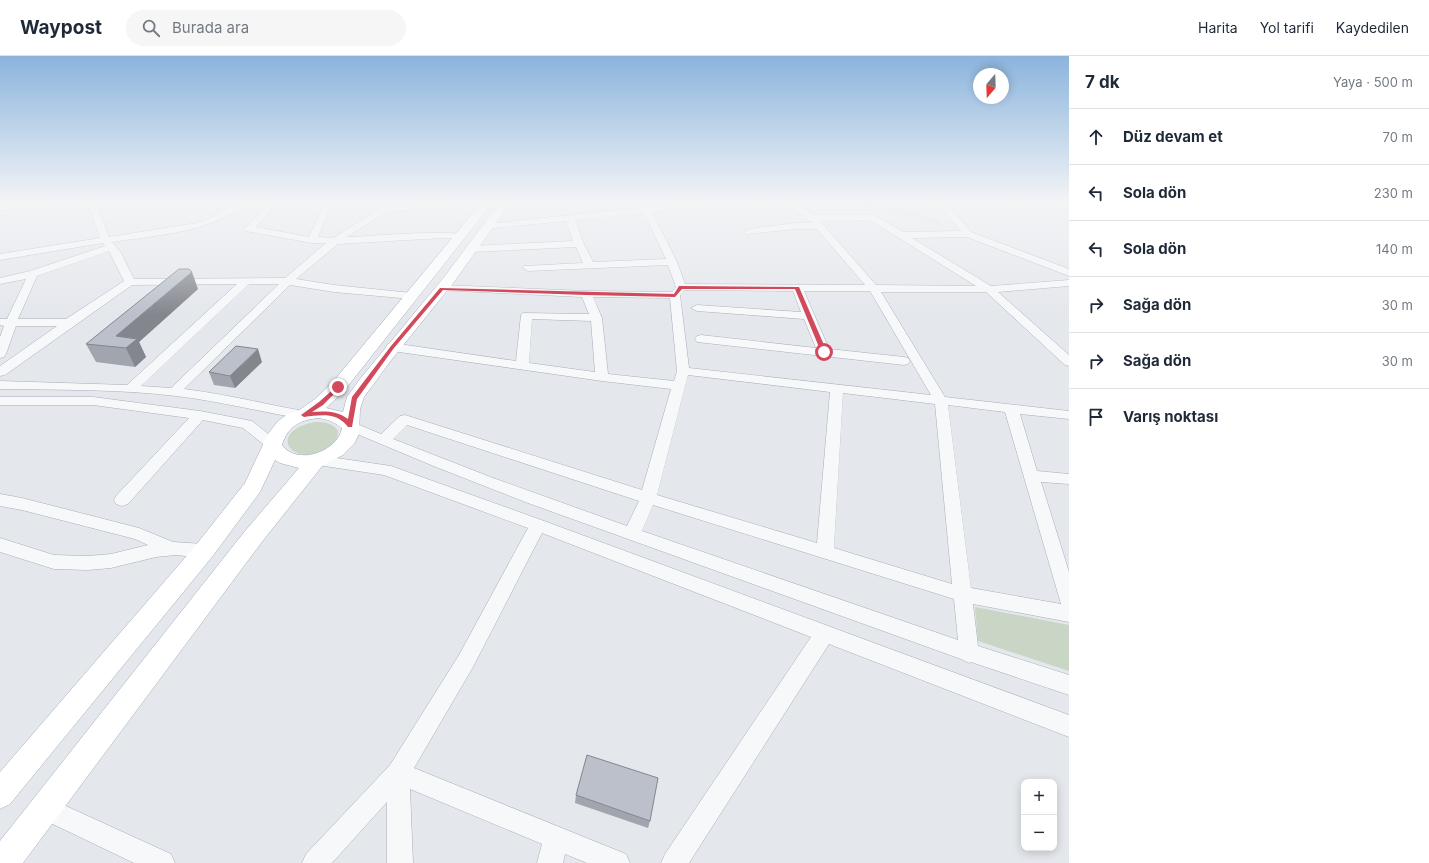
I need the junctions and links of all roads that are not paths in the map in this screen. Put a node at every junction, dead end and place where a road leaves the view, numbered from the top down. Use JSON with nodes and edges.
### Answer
{"nodes":[{"id":1,"x":107,"y":240,"type":"edge"},
{"id":2,"x":125,"y":240,"type":"edge"},
{"id":3,"x":312,"y":240,"type":"edge"},
{"id":4,"x":360,"y":240,"type":"edge"},
{"id":5,"x":457,"y":240,"type":"edge"},
{"id":6,"x":478,"y":240,"type":"edge"},
{"id":7,"x":577,"y":240,"type":"edge"},
{"id":8,"x":661,"y":240,"type":"edge"},
{"id":9,"x":831,"y":240,"type":"edge"},
{"id":10,"x":910,"y":240,"type":"edge"},
{"id":11,"x":983,"y":240,"type":"edge"},
{"id":12,"x":336,"y":241,"type":"junction"},
{"id":13,"x":108,"y":243,"type":"junction"},
{"id":14,"x":579,"y":244,"type":"junction"},
{"id":15,"x":472,"y":248,"type":"junction"},
{"id":16,"x":0,"y":257,"type":"edge"},
{"id":17,"x":672,"y":262,"type":"junction"},
{"id":18,"x":589,"y":264,"type":"junction"},
{"id":19,"x":528,"y":268,"type":"dead end"},
{"id":20,"x":1069,"y":273,"type":"edge"},
{"id":21,"x":33,"y":274,"type":"junction"},
{"id":22,"x":247,"y":280,"type":"junction"},
{"id":23,"x":0,"y":281,"type":"edge"},
{"id":24,"x":288,"y":281,"type":"junction"},
{"id":25,"x":130,"y":282,"type":"junction"},
{"id":26,"x":1069,"y":283,"type":"edge"},
{"id":27,"x":442,"y":288,"type":"junction"},
{"id":28,"x":797,"y":288,"type":"junction"},
{"id":29,"x":873,"y":288,"type":"junction"},
{"id":30,"x":989,"y":289,"type":"junction"},
{"id":31,"x":678,"y":291,"type":"junction"},
{"id":32,"x":586,"y":294,"type":"junction"},
{"id":33,"x":412,"y":296,"type":"junction"},
{"id":34,"x":697,"y":308,"type":"dead end"},
{"id":35,"x":809,"y":316,"type":"junction"},
{"id":36,"x":596,"y":318,"type":"junction"},
{"id":37,"x":6,"y":322,"type":"edge"},
{"id":38,"x":69,"y":323,"type":"junction"},
{"id":39,"x":701,"y":339,"type":"dead end"},
{"id":40,"x":392,"y":347,"type":"junction"},
{"id":41,"x":824,"y":352,"type":"junction"},
{"id":42,"x":0,"y":354,"type":"edge"},
{"id":43,"x":904,"y":361,"type":"dead end"},
{"id":44,"x":1069,"y":362,"type":"edge"},
{"id":45,"x":522,"y":365,"type":"junction"},
{"id":46,"x":683,"y":371,"type":"junction"},
{"id":47,"x":0,"y":372,"type":"edge"},
{"id":48,"x":602,"y":377,"type":"junction"},
{"id":49,"x":0,"y":386,"type":"edge"},
{"id":50,"x":680,"y":386,"type":"junction"},
{"id":51,"x":837,"y":388,"type":"junction"},
{"id":52,"x":130,"y":389,"type":"junction"},
{"id":53,"x":174,"y":392,"type":"junction"},
{"id":54,"x":0,"y":401,"type":"edge"},
{"id":55,"x":941,"y":401,"type":"junction"},
{"id":56,"x":1011,"y":408,"type":"junction"},
{"id":57,"x":200,"y":415,"type":"junction"},
{"id":58,"x":304,"y":415,"type":"junction"},
{"id":59,"x":1069,"y":415,"type":"edge"},
{"id":60,"x":350,"y":426,"type":"junction"},
{"id":61,"x":383,"y":440,"type":"junction"},
{"id":62,"x":273,"y":445,"type":"junction"},
{"id":63,"x":316,"y":460,"type":"junction"},
{"id":64,"x":1039,"y":476,"type":"dead end"},
{"id":65,"x":1069,"y":480,"type":"edge"},
{"id":66,"x":648,"y":498,"type":"junction"},
{"id":67,"x":0,"y":500,"type":"edge"},
{"id":68,"x":122,"y":500,"type":"dead end"},
{"id":69,"x":538,"y":525,"type":"junction"},
{"id":70,"x":632,"y":534,"type":"junction"},
{"id":71,"x":0,"y":545,"type":"edge"},
{"id":72,"x":172,"y":548,"type":"junction"},
{"id":73,"x":204,"y":551,"type":"junction"},
{"id":74,"x":825,"y":551,"type":"junction"},
{"id":75,"x":961,"y":594,"type":"junction"},
{"id":76,"x":1069,"y":602,"type":"edge"},
{"id":77,"x":1069,"y":614,"type":"edge"},
{"id":78,"x":826,"y":633,"type":"junction"},
{"id":79,"x":969,"y":654,"type":"junction"},
{"id":80,"x":1069,"y":685,"type":"edge"},
{"id":81,"x":1069,"y":726,"type":"edge"},
{"id":82,"x":398,"y":773,"type":"junction"},
{"id":83,"x":2,"y":790,"type":"edge"},
{"id":84,"x":44,"y":808,"type":"junction"},
{"id":85,"x":556,"y":838,"type":"junction"},
{"id":86,"x":3,"y":863,"type":"edge"},
{"id":87,"x":162,"y":863,"type":"edge"},
{"id":88,"x":314,"y":863,"type":"edge"},
{"id":89,"x":400,"y":863,"type":"edge"},
{"id":90,"x":550,"y":863,"type":"edge"},
{"id":91,"x":617,"y":863,"type":"edge"},
{"id":92,"x":674,"y":863,"type":"edge"}],
"edges":[{"from":1,"to":13,"type":"street"},
{"from":2,"to":13,"type":"street"},
{"from":3,"to":12,"type":"street"},
{"from":4,"to":12,"type":"street"},
{"from":5,"to":33,"type":"main road"},
{"from":6,"to":15,"type":"main road"},
{"from":7,"to":14,"type":"street"},
{"from":8,"to":17,"type":"street"},
{"from":9,"to":29,"type":"street"},
{"from":10,"to":30,"type":"street"},
{"from":11,"to":20,"type":"street"},
{"from":12,"to":24,"type":"street"},
{"from":13,"to":16,"type":"street"},
{"from":13,"to":21,"type":"street"},
{"from":13,"to":25,"type":"street"},
{"from":14,"to":15,"type":"street"},
{"from":14,"to":18,"type":"street"},
{"from":15,"to":27,"type":"main road"},
{"from":17,"to":18,"type":"street"},
{"from":17,"to":31,"type":"street"},
{"from":18,"to":19,"type":"street"},
{"from":21,"to":23,"type":"street"},
{"from":21,"to":37,"type":"street"},
{"from":22,"to":24,"type":"street"},
{"from":22,"to":25,"type":"street"},
{"from":22,"to":52,"type":"street"},
{"from":24,"to":33,"type":"street"},
{"from":24,"to":53,"type":"street"},
{"from":25,"to":38,"type":"street"},
{"from":26,"to":30,"type":"street"},
{"from":27,"to":32,"type":"street"},
{"from":27,"to":40,"type":"main road"},
{"from":28,"to":29,"type":"street"},
{"from":28,"to":31,"type":"street"},
{"from":28,"to":35,"type":"street"},
{"from":29,"to":30,"type":"street"},
{"from":29,"to":55,"type":"street"},
{"from":30,"to":44,"type":"street"},
{"from":31,"to":32,"type":"street"},
{"from":31,"to":46,"type":"street"},
{"from":32,"to":36,"type":"street"},
{"from":33,"to":58,"type":"main road"},
{"from":34,"to":35,"type":"street"},
{"from":35,"to":41,"type":"street"},
{"from":36,"to":45,"type":"street"},
{"from":36,"to":48,"type":"street"},
{"from":37,"to":38,"type":"street"},
{"from":37,"to":42,"type":"street"},
{"from":38,"to":47,"type":"street"},
{"from":39,"to":41,"type":"street"},
{"from":40,"to":45,"type":"street"},
{"from":40,"to":60,"type":"main road"},
{"from":41,"to":43,"type":"street"},
{"from":45,"to":48,"type":"street"},
{"from":46,"to":50,"type":"street"},
{"from":46,"to":51,"type":"street"},
{"from":48,"to":50,"type":"street"},
{"from":49,"to":52,"type":"street"},
{"from":50,"to":66,"type":"street"},
{"from":51,"to":55,"type":"street"},
{"from":51,"to":74,"type":"street"},
{"from":52,"to":53,"type":"street"},
{"from":53,"to":58,"type":"street"},
{"from":54,"to":57,"type":"street"},
{"from":55,"to":56,"type":"street"},
{"from":55,"to":75,"type":"street"},
{"from":56,"to":59,"type":"street"},
{"from":56,"to":76,"type":"street"},
{"from":57,"to":62,"type":"street"},
{"from":57,"to":68,"type":"street"},
{"from":58,"to":60,"type":"main road"},
{"from":58,"to":62,"type":"main road"},
{"from":60,"to":61,"type":"street"},
{"from":60,"to":63,"type":"main road"},
{"from":61,"to":66,"type":"street"},
{"from":61,"to":70,"type":"street"},
{"from":62,"to":63,"type":"main road"},
{"from":62,"to":73,"type":"main road"},
{"from":63,"to":69,"type":"street"},
{"from":63,"to":84,"type":"main road"},
{"from":64,"to":65,"type":"street"},
{"from":66,"to":70,"type":"street"},
{"from":66,"to":74,"type":"street"},
{"from":67,"to":72,"type":"street"},
{"from":69,"to":78,"type":"street"},
{"from":69,"to":82,"type":"street"},
{"from":70,"to":79,"type":"street"},
{"from":71,"to":72,"type":"street"},
{"from":72,"to":73,"type":"street"},
{"from":73,"to":83,"type":"main road"},
{"from":74,"to":75,"type":"street"},
{"from":75,"to":77,"type":"street"},
{"from":75,"to":79,"type":"street"},
{"from":78,"to":81,"type":"street"},
{"from":78,"to":92,"type":"street"},
{"from":79,"to":80,"type":"street"},
{"from":82,"to":85,"type":"street"},
{"from":82,"to":88,"type":"street"},
{"from":82,"to":89,"type":"street"},
{"from":84,"to":86,"type":"main road"},
{"from":84,"to":87,"type":"street"},
{"from":85,"to":90,"type":"street"},
{"from":85,"to":91,"type":"street"}]}
